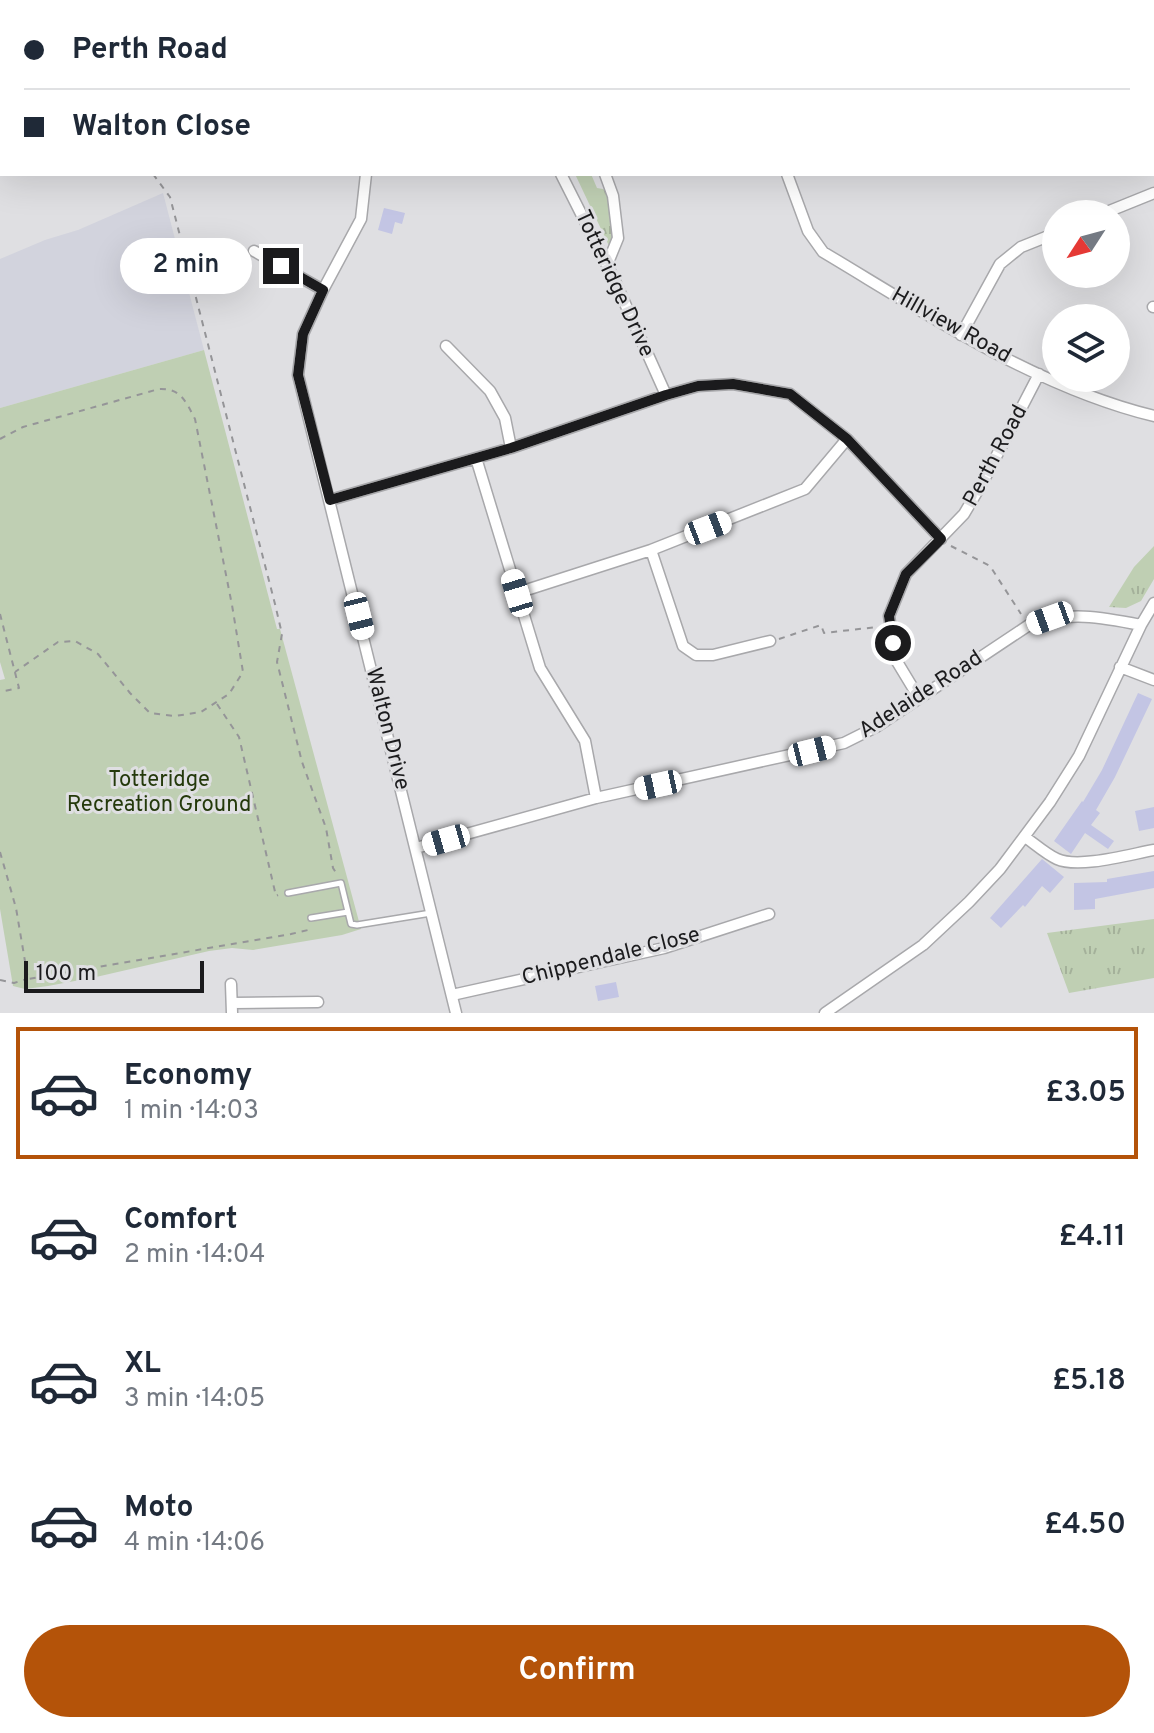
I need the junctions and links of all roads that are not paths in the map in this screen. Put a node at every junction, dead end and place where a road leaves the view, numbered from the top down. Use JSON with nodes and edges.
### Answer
{"nodes":[{"id":1,"x":366,"y":176,"type":"edge"},
{"id":2,"x":562,"y":176,"type":"edge"},
{"id":3,"x":606,"y":176,"type":"edge"},
{"id":4,"x":788,"y":176,"type":"edge"},
{"id":5,"x":1154,"y":193,"type":"edge"},
{"id":6,"x":1130,"y":203,"type":"edge"},
{"id":7,"x":1042,"y":239,"type":"edge"},
{"id":8,"x":257,"y":253,"type":"road end"},
{"id":9,"x":607,"y":265,"type":"junction"},
{"id":10,"x":323,"y":290,"type":"junction"},
{"id":11,"x":961,"y":335,"type":"junction"},
{"id":12,"x":446,"y":346,"type":"dead end"},
{"id":13,"x":1039,"y":374,"type":"junction"},
{"id":14,"x":666,"y":395,"type":"junction"},
{"id":15,"x":1154,"y":416,"type":"edge"},
{"id":16,"x":847,"y":439,"type":"junction"},
{"id":17,"x":511,"y":448,"type":"junction"},
{"id":18,"x":476,"y":458,"type":"junction"},
{"id":19,"x":330,"y":500,"type":"junction"},
{"id":20,"x":941,"y":540,"type":"junction"},
{"id":21,"x":651,"y":550,"type":"junction"},
{"id":22,"x":517,"y":593,"type":"junction"},
{"id":23,"x":1152,"y":610,"type":"edge"},
{"id":24,"x":1141,"y":625,"type":"junction"},
{"id":25,"x":770,"y":641,"type":"road end"},
{"id":26,"x":1120,"y":667,"type":"junction"},
{"id":27,"x":1154,"y":680,"type":"edge"},
{"id":28,"x":919,"y":698,"type":"junction"},
{"id":29,"x":596,"y":798,"type":"junction"},
{"id":30,"x":1025,"y":837,"type":"junction"},
{"id":31,"x":416,"y":848,"type":"junction"},
{"id":32,"x":1154,"y":850,"type":"edge"},
{"id":33,"x":288,"y":893,"type":"road end"},
{"id":34,"x":348,"y":912,"type":"junction"},
{"id":35,"x":432,"y":913,"type":"junction"},
{"id":36,"x":769,"y":914,"type":"dead end"},
{"id":37,"x":311,"y":918,"type":"road end"},
{"id":38,"x":231,"y":984,"type":"dead end"},
{"id":39,"x":452,"y":995,"type":"junction"},
{"id":40,"x":318,"y":1002,"type":"dead end"},
{"id":41,"x":232,"y":1008,"type":"edge"},
{"id":42,"x":456,"y":1013,"type":"edge"},
{"id":43,"x":825,"y":1013,"type":"edge"}],
"edges":[{"from":1,"to":10,"type":"street","name":"Walton Drive"},
{"from":2,"to":9,"type":"street","name":"Totteridge Drive"},
{"from":3,"to":9,"type":"street"},
{"from":4,"to":11,"type":"street","name":"Hillview Road"},
{"from":5,"to":6,"type":"street"},
{"from":7,"to":11,"type":"street"},
{"from":8,"to":10,"type":"street"},
{"from":9,"to":14,"type":"street","name":"Totteridge Drive"},
{"from":10,"to":19,"type":"street","name":"Walton Drive"},
{"from":11,"to":13,"type":"street","name":"Hillview Road"},
{"from":12,"to":17,"type":"street"},
{"from":13,"to":15,"type":"street","name":"Hillview Road"},
{"from":13,"to":20,"type":"street","name":"Perth Road"},
{"from":14,"to":16,"type":"street"},
{"from":14,"to":17,"type":"street"},
{"from":16,"to":20,"type":"street"},
{"from":16,"to":21,"type":"street"},
{"from":17,"to":18,"type":"street"},
{"from":18,"to":19,"type":"street"},
{"from":18,"to":22,"type":"street"},
{"from":19,"to":31,"type":"street","name":"Walton Drive"},
{"from":20,"to":28,"type":"street","name":"Perth Road"},
{"from":21,"to":22,"type":"street"},
{"from":21,"to":25,"type":"street"},
{"from":22,"to":29,"type":"street"},
{"from":23,"to":24,"type":"street"},
{"from":24,"to":26,"type":"street"},
{"from":24,"to":28,"type":"street","name":"Adelaide Road"},
{"from":26,"to":27,"type":"street"},
{"from":26,"to":30,"type":"street"},
{"from":28,"to":29,"type":"street","name":"Adelaide Road"},
{"from":29,"to":31,"type":"street","name":"Adelaide Road"},
{"from":30,"to":32,"type":"street"},
{"from":30,"to":43,"type":"street"},
{"from":31,"to":35,"type":"street","name":"Walton Drive"},
{"from":33,"to":34,"type":"lane"},
{"from":34,"to":35,"type":"lane"},
{"from":34,"to":37,"type":"lane"},
{"from":35,"to":39,"type":"street","name":"Walton Drive"},
{"from":36,"to":39,"type":"street","name":"Chippendale Close"},
{"from":38,"to":41,"type":"street"},
{"from":39,"to":42,"type":"street","name":"Walton Drive"},
{"from":40,"to":41,"type":"street"}]}
